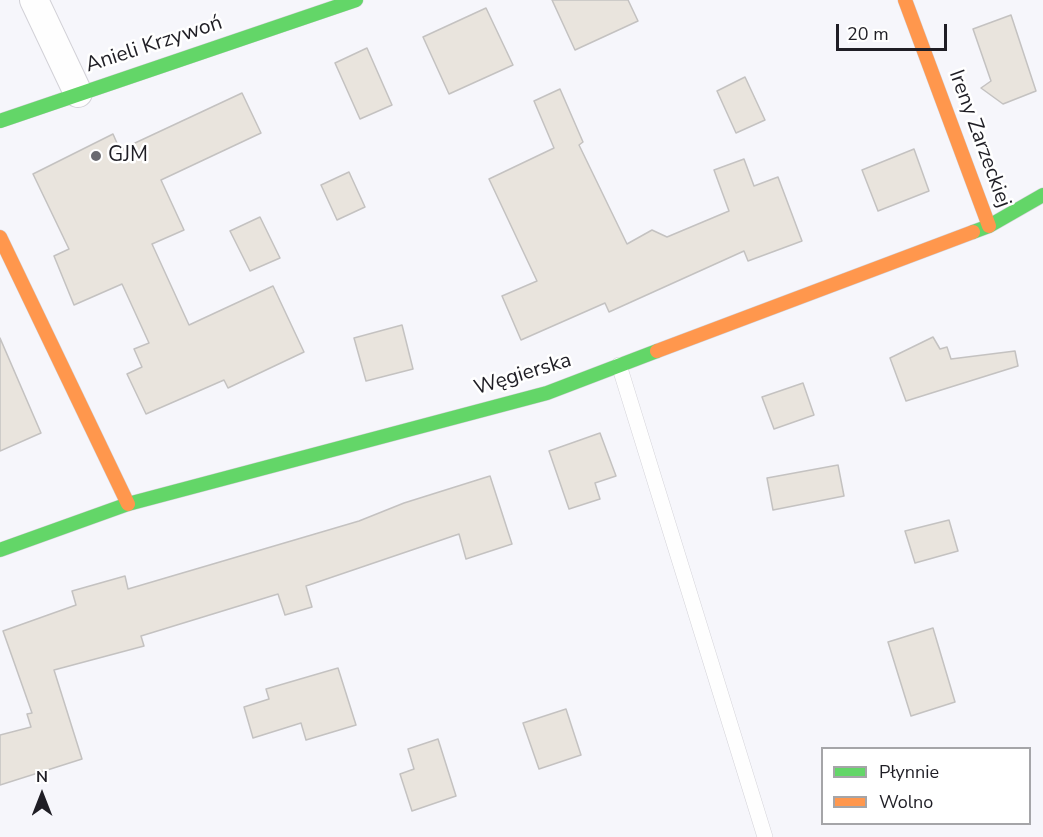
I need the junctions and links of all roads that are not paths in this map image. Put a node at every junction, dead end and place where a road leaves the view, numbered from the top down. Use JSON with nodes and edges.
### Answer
{"nodes":[{"id":1,"x":34,"y":0,"type":"edge"},
{"id":2,"x":356,"y":0,"type":"edge"},
{"id":3,"x":905,"y":0,"type":"edge"},
{"id":4,"x":78,"y":93,"type":"junction"},
{"id":5,"x":0,"y":121,"type":"edge"},
{"id":6,"x":1043,"y":195,"type":"edge"},
{"id":7,"x":989,"y":226,"type":"junction"},
{"id":8,"x":0,"y":237,"type":"edge"},
{"id":9,"x":619,"y":365,"type":"junction"},
{"id":10,"x":128,"y":504,"type":"junction"},
{"id":11,"x":0,"y":550,"type":"edge"},
{"id":12,"x":765,"y":837,"type":"edge"}],
"edges":[{"from":1,"to":4,"type":"street"},
{"from":2,"to":4,"type":"street","name":"Anieli Krzywoń"},
{"from":3,"to":7,"type":"street","name":"Ireny Zarzeckiej"},
{"from":4,"to":5,"type":"street","name":"Anieli Krzywoń"},
{"from":6,"to":7,"type":"street","name":"Węgierska"},
{"from":7,"to":9,"type":"street","name":"Węgierska"},
{"from":8,"to":10,"type":"street"},
{"from":9,"to":10,"type":"street","name":"Węgierska"},
{"from":9,"to":12,"type":"lane"},
{"from":10,"to":11,"type":"street","name":"Węgierska"}]}
